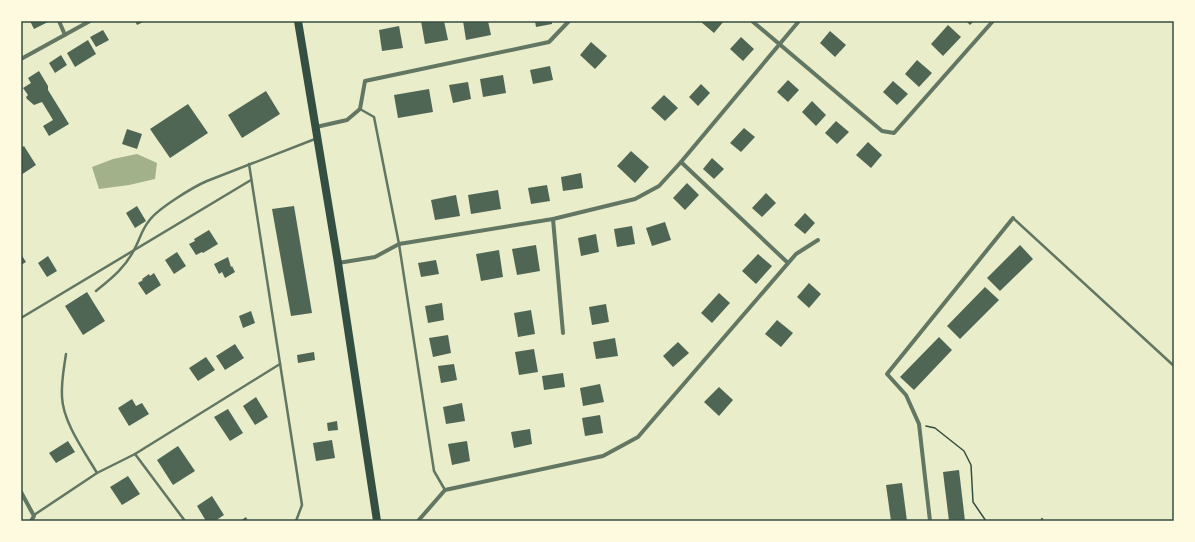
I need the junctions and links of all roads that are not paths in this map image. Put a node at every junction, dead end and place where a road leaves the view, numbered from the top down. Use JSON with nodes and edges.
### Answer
{"nodes":[{"id":1,"x":59,"y":21,"type":"edge"},
{"id":2,"x":90,"y":21,"type":"edge"},
{"id":3,"x":298,"y":21,"type":"edge"},
{"id":4,"x":569,"y":21,"type":"edge"},
{"id":5,"x":752,"y":21,"type":"edge"},
{"id":6,"x":799,"y":21,"type":"edge"},
{"id":7,"x":993,"y":21,"type":"edge"},
{"id":8,"x":65,"y":35,"type":"junction"},
{"id":9,"x":779,"y":44,"type":"junction"},
{"id":10,"x":21,"y":59,"type":"edge"},
{"id":11,"x":360,"y":109,"type":"junction"},
{"id":12,"x":316,"y":127,"type":"junction"},
{"id":13,"x":317,"y":138,"type":"junction"},
{"id":14,"x":681,"y":162,"type":"junction"},
{"id":15,"x":249,"y":164,"type":"junction"},
{"id":16,"x":251,"y":180,"type":"junction"},
{"id":17,"x":1013,"y":218,"type":"joint"},
{"id":18,"x":553,"y":219,"type":"junction"},
{"id":19,"x":818,"y":240,"type":"dead end"},
{"id":20,"x":398,"y":244,"type":"junction"},
{"id":21,"x":135,"y":249,"type":"junction"},
{"id":22,"x":338,"y":263,"type":"junction"},
{"id":23,"x":788,"y":263,"type":"junction"},
{"id":24,"x":96,"y":291,"type":"dead end"},
{"id":25,"x":21,"y":318,"type":"edge"},
{"id":26,"x":563,"y":333,"type":"dead end"},
{"id":27,"x":66,"y":354,"type":"dead end"},
{"id":28,"x":280,"y":364,"type":"junction"},
{"id":29,"x":1174,"y":366,"type":"edge"},
{"id":30,"x":135,"y":454,"type":"junction"},
{"id":31,"x":97,"y":472,"type":"junction"},
{"id":32,"x":445,"y":490,"type":"junction"},
{"id":33,"x":21,"y":492,"type":"edge"},
{"id":34,"x":34,"y":516,"type":"junction"},
{"id":35,"x":31,"y":521,"type":"edge"},
{"id":36,"x":185,"y":521,"type":"edge"},
{"id":37,"x":296,"y":521,"type":"edge"},
{"id":38,"x":377,"y":521,"type":"edge"},
{"id":39,"x":418,"y":521,"type":"edge"},
{"id":40,"x":930,"y":521,"type":"edge"}],
"edges":[{"from":1,"to":8,"type":"street"},
{"from":2,"to":8,"type":"street"},
{"from":3,"to":12,"type":"main road"},
{"from":4,"to":11,"type":"street"},
{"from":5,"to":9,"type":"street"},
{"from":6,"to":9,"type":"street"},
{"from":7,"to":9,"type":"street"},
{"from":8,"to":10,"type":"street"},
{"from":9,"to":14,"type":"street"},
{"from":11,"to":12,"type":"street"},
{"from":11,"to":20,"type":"lane"},
{"from":12,"to":13,"type":"main road"},
{"from":13,"to":15,"type":"lane"},
{"from":13,"to":22,"type":"main road"},
{"from":14,"to":18,"type":"street"},
{"from":14,"to":23,"type":"street"},
{"from":15,"to":16,"type":"lane"},
{"from":15,"to":21,"type":"lane"},
{"from":16,"to":21,"type":"lane"},
{"from":16,"to":28,"type":"lane"},
{"from":17,"to":29,"type":"lane"},
{"from":17,"to":40,"type":"street"},
{"from":18,"to":20,"type":"street"},
{"from":18,"to":26,"type":"street"},
{"from":19,"to":23,"type":"street"},
{"from":20,"to":22,"type":"street"},
{"from":20,"to":32,"type":"lane"},
{"from":21,"to":24,"type":"lane"},
{"from":21,"to":25,"type":"lane"},
{"from":22,"to":38,"type":"main road"},
{"from":23,"to":32,"type":"street"},
{"from":27,"to":31,"type":"lane"},
{"from":28,"to":30,"type":"lane"},
{"from":28,"to":37,"type":"lane"},
{"from":30,"to":31,"type":"lane"},
{"from":30,"to":36,"type":"lane"},
{"from":31,"to":34,"type":"lane"},
{"from":32,"to":39,"type":"street"},
{"from":33,"to":34,"type":"street"},
{"from":34,"to":35,"type":"street"}]}
